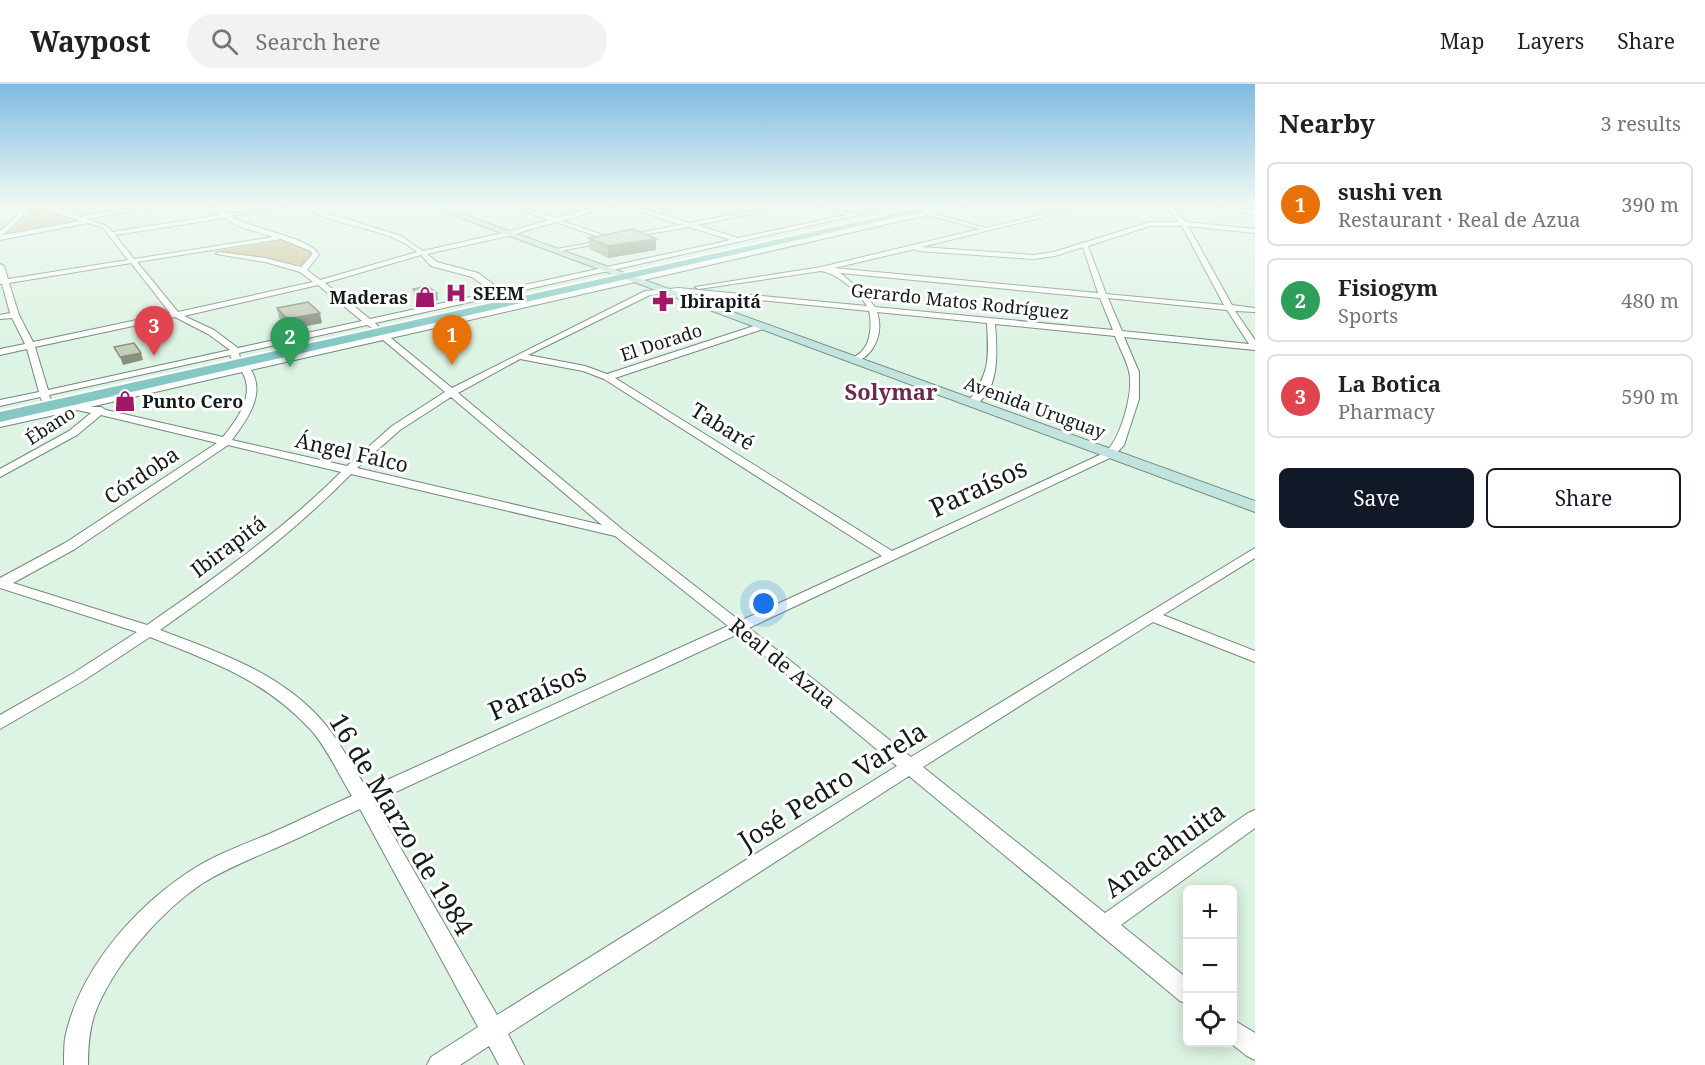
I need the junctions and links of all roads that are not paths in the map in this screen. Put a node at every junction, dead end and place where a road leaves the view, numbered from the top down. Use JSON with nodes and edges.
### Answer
{"nodes":[{"id":1,"x":123,"y":251,"type":"edge"},
{"id":2,"x":208,"y":251,"type":"edge"},
{"id":3,"x":314,"y":251,"type":"edge"},
{"id":4,"x":421,"y":251,"type":"edge"},
{"id":5,"x":438,"y":251,"type":"edge"},
{"id":6,"x":557,"y":251,"type":"edge"},
{"id":7,"x":694,"y":251,"type":"edge"},
{"id":8,"x":711,"y":251,"type":"edge"},
{"id":9,"x":734,"y":251,"type":"edge"},
{"id":10,"x":895,"y":251,"type":"edge"},
{"id":11,"x":950,"y":251,"type":"edge"},
{"id":12,"x":1062,"y":251,"type":"edge"},
{"id":13,"x":1089,"y":251,"type":"edge"},
{"id":14,"x":1199,"y":251,"type":"edge"},
{"id":15,"x":196,"y":253,"type":"junction"},
{"id":16,"x":425,"y":254,"type":"junction"},
{"id":17,"x":131,"y":261,"type":"junction"},
{"id":18,"x":642,"y":264,"type":"junction"},
{"id":19,"x":0,"y":266,"type":"edge"},
{"id":20,"x":821,"y":269,"type":"junction"},
{"id":21,"x":303,"y":270,"type":"junction"},
{"id":22,"x":834,"y":272,"type":"junction"},
{"id":23,"x":621,"y":275,"type":"junction"},
{"id":24,"x":2,"y":282,"type":"edge"},
{"id":25,"x":322,"y":285,"type":"junction"},
{"id":26,"x":661,"y":290,"type":"junction"},
{"id":27,"x":679,"y":290,"type":"junction"},
{"id":28,"x":502,"y":296,"type":"junction"},
{"id":29,"x":1103,"y":296,"type":"junction"},
{"id":30,"x":1229,"y":307,"type":"junction"},
{"id":31,"x":875,"y":309,"type":"junction"},
{"id":32,"x":1255,"y":310,"type":"edge"},
{"id":33,"x":15,"y":315,"type":"junction"},
{"id":34,"x":0,"y":317,"type":"edge"},
{"id":35,"x":178,"y":317,"type":"junction"},
{"id":36,"x":991,"y":321,"type":"junction"},
{"id":37,"x":760,"y":327,"type":"junction"},
{"id":38,"x":377,"y":329,"type":"junction"},
{"id":39,"x":1118,"y":333,"type":"junction"},
{"id":40,"x":1252,"y":336,"type":"edge"},
{"id":41,"x":30,"y":346,"type":"junction"},
{"id":42,"x":1255,"y":346,"type":"edge"},
{"id":43,"x":0,"y":352,"type":"edge"},
{"id":44,"x":523,"y":357,"type":"junction"},
{"id":45,"x":239,"y":360,"type":"junction"},
{"id":46,"x":854,"y":360,"type":"junction"},
{"id":47,"x":607,"y":377,"type":"junction"},
{"id":48,"x":453,"y":392,"type":"junction"},
{"id":49,"x":44,"y":397,"type":"junction"},
{"id":50,"x":114,"y":398,"type":"junction"},
{"id":51,"x":0,"y":403,"type":"edge"},
{"id":52,"x":972,"y":403,"type":"junction"},
{"id":53,"x":76,"y":406,"type":"junction"},
{"id":54,"x":0,"y":410,"type":"edge"},
{"id":55,"x":97,"y":413,"type":"junction"},
{"id":56,"x":0,"y":417,"type":"edge"},
{"id":57,"x":0,"y":424,"type":"edge"},
{"id":58,"x":224,"y":443,"type":"junction"},
{"id":59,"x":1110,"y":454,"type":"junction"},
{"id":60,"x":348,"y":471,"type":"junction"},
{"id":61,"x":0,"y":474,"type":"edge"},
{"id":62,"x":1255,"y":507,"type":"edge"},
{"id":63,"x":619,"y":533,"type":"junction"},
{"id":64,"x":1255,"y":552,"type":"edge"},
{"id":65,"x":891,"y":556,"type":"junction"},
{"id":66,"x":0,"y":583,"type":"edge"},
{"id":67,"x":1152,"y":616,"type":"junction"},
{"id":68,"x":740,"y":628,"type":"junction"},
{"id":69,"x":146,"y":630,"type":"junction"},
{"id":70,"x":1255,"y":657,"type":"edge"},
{"id":71,"x":0,"y":723,"type":"edge"},
{"id":72,"x":910,"y":766,"type":"junction"},
{"id":73,"x":363,"y":798,"type":"junction"},
{"id":74,"x":1255,"y":818,"type":"edge"},
{"id":75,"x":1105,"y":925,"type":"junction"},
{"id":76,"x":1183,"y":989,"type":"edge"},
{"id":77,"x":493,"y":1030,"type":"junction"},
{"id":78,"x":1237,"y":1033,"type":"edge"},
{"id":79,"x":1255,"y":1048,"type":"edge"},
{"id":80,"x":76,"y":1065,"type":"edge"},
{"id":81,"x":439,"y":1065,"type":"edge"},
{"id":82,"x":512,"y":1065,"type":"edge"}],
"edges":[{"from":1,"to":17,"type":"street"},
{"from":2,"to":15,"type":"street"},
{"from":3,"to":21,"type":"street"},
{"from":4,"to":16,"type":"street"},
{"from":5,"to":16,"type":"street"},
{"from":6,"to":23,"type":"street","name":"Avenida Uruguay"},
{"from":7,"to":18,"type":"street"},
{"from":8,"to":18,"type":"main road"},
{"from":9,"to":23,"type":"main road"},
{"from":10,"to":20,"type":"street"},
{"from":11,"to":12,"type":"street"},
{"from":13,"to":29,"type":"street"},
{"from":14,"to":30,"type":"street"},
{"from":15,"to":17,"type":"street"},
{"from":15,"to":21,"type":"street","name":"Real de Azua"},
{"from":16,"to":25,"type":"street"},
{"from":16,"to":28,"type":"street"},
{"from":17,"to":24,"type":"street"},
{"from":17,"to":35,"type":"street"},
{"from":18,"to":23,"type":"main road"},
{"from":19,"to":24,"type":"street"},
{"from":20,"to":22,"type":"street"},
{"from":20,"to":27,"type":"street"},
{"from":21,"to":25,"type":"street","name":"Real de Azua"},
{"from":22,"to":29,"type":"street"},
{"from":22,"to":31,"type":"street"},
{"from":23,"to":26,"type":"street","name":"Avenida Uruguay"},
{"from":23,"to":28,"type":"main road"},
{"from":23,"to":38,"type":"main road"},
{"from":24,"to":33,"type":"street"},
{"from":25,"to":35,"type":"street"},
{"from":25,"to":38,"type":"street","name":"Real de Azua"},
{"from":26,"to":27,"type":"street","name":"Gerardo Matos Rodríguez"},
{"from":26,"to":37,"type":"street","name":"Avenida Uruguay"},
{"from":26,"to":44,"type":"street","name":"Ibirapitá"},
{"from":27,"to":31,"type":"street","name":"Gerardo Matos Rodríguez"},
{"from":28,"to":38,"type":"main road"},
{"from":29,"to":30,"type":"street"},
{"from":29,"to":39,"type":"street"},
{"from":30,"to":32,"type":"street"},
{"from":30,"to":40,"type":"street"},
{"from":31,"to":36,"type":"street","name":"Gerardo Matos Rodríguez"},
{"from":31,"to":46,"type":"street"},
{"from":33,"to":34,"type":"street"},
{"from":33,"to":41,"type":"street"},
{"from":35,"to":41,"type":"street"},
{"from":35,"to":45,"type":"street"},
{"from":36,"to":39,"type":"street","name":"Gerardo Matos Rodríguez"},
{"from":36,"to":52,"type":"street"},
{"from":37,"to":46,"type":"street","name":"Avenida Uruguay"},
{"from":37,"to":47,"type":"street","name":"El Dorado"},
{"from":38,"to":45,"type":"main road"},
{"from":38,"to":48,"type":"street","name":"Real de Azua"},
{"from":39,"to":42,"type":"street","name":"Gerardo Matos Rodríguez"},
{"from":39,"to":59,"type":"street"},
{"from":40,"to":42,"type":"street"},
{"from":41,"to":43,"type":"street"},
{"from":41,"to":49,"type":"street"},
{"from":44,"to":47,"type":"street","name":"Tabaré"},
{"from":44,"to":48,"type":"street","name":"Ibirapitá"},
{"from":45,"to":49,"type":"main road"},
{"from":45,"to":50,"type":"street"},
{"from":45,"to":56,"type":"main road"},
{"from":45,"to":58,"type":"street","name":"Córdoba"},
{"from":46,"to":52,"type":"street","name":"Avenida Uruguay"},
{"from":47,"to":65,"type":"street","name":"Tabaré"},
{"from":48,"to":60,"type":"street","name":"Ibirapitá"},
{"from":48,"to":63,"type":"street","name":"Real de Azua"},
{"from":49,"to":51,"type":"street"},
{"from":49,"to":54,"type":"main road"},
{"from":50,"to":53,"type":"street"},
{"from":50,"to":55,"type":"street","name":"Ébano"},
{"from":52,"to":59,"type":"street","name":"Avenida Uruguay"},
{"from":53,"to":55,"type":"street","name":"Ángel Falco"},
{"from":53,"to":57,"type":"street"},
{"from":55,"to":58,"type":"street","name":"Ángel Falco"},
{"from":55,"to":61,"type":"street","name":"Ébano"},
{"from":58,"to":60,"type":"street","name":"Ángel Falco"},
{"from":58,"to":66,"type":"street","name":"Córdoba"},
{"from":59,"to":62,"type":"street","name":"Avenida Uruguay"},
{"from":59,"to":65,"type":"street","name":"Paraísos"},
{"from":60,"to":63,"type":"street","name":"Ángel Falco"},
{"from":60,"to":69,"type":"street","name":"Ibirapitá"},
{"from":63,"to":68,"type":"street","name":"Real de Azua"},
{"from":64,"to":67,"type":"street","name":"José Pedro Varela"},
{"from":65,"to":68,"type":"street","name":"Paraísos"},
{"from":66,"to":69,"type":"street","name":"16 de Marzo de 1984"},
{"from":67,"to":70,"type":"street"},
{"from":67,"to":72,"type":"street","name":"José Pedro Varela"},
{"from":68,"to":72,"type":"street","name":"Real de Azua"},
{"from":68,"to":73,"type":"street","name":"Paraísos"},
{"from":69,"to":71,"type":"street","name":"Ibirapitá"},
{"from":69,"to":73,"type":"street","name":"16 de Marzo de 1984"},
{"from":72,"to":75,"type":"street","name":"Real de Azua"},
{"from":72,"to":77,"type":"street","name":"José Pedro Varela"},
{"from":73,"to":77,"type":"street","name":"16 de Marzo de 1984"},
{"from":73,"to":80,"type":"street","name":"Paraísos"},
{"from":74,"to":75,"type":"street","name":"Anacahuita"},
{"from":75,"to":76,"type":"street","name":"Real de Azua"},
{"from":77,"to":81,"type":"street","name":"José Pedro Varela"},
{"from":77,"to":82,"type":"street","name":"16 de Marzo de 1984"},
{"from":78,"to":79,"type":"street"}]}
